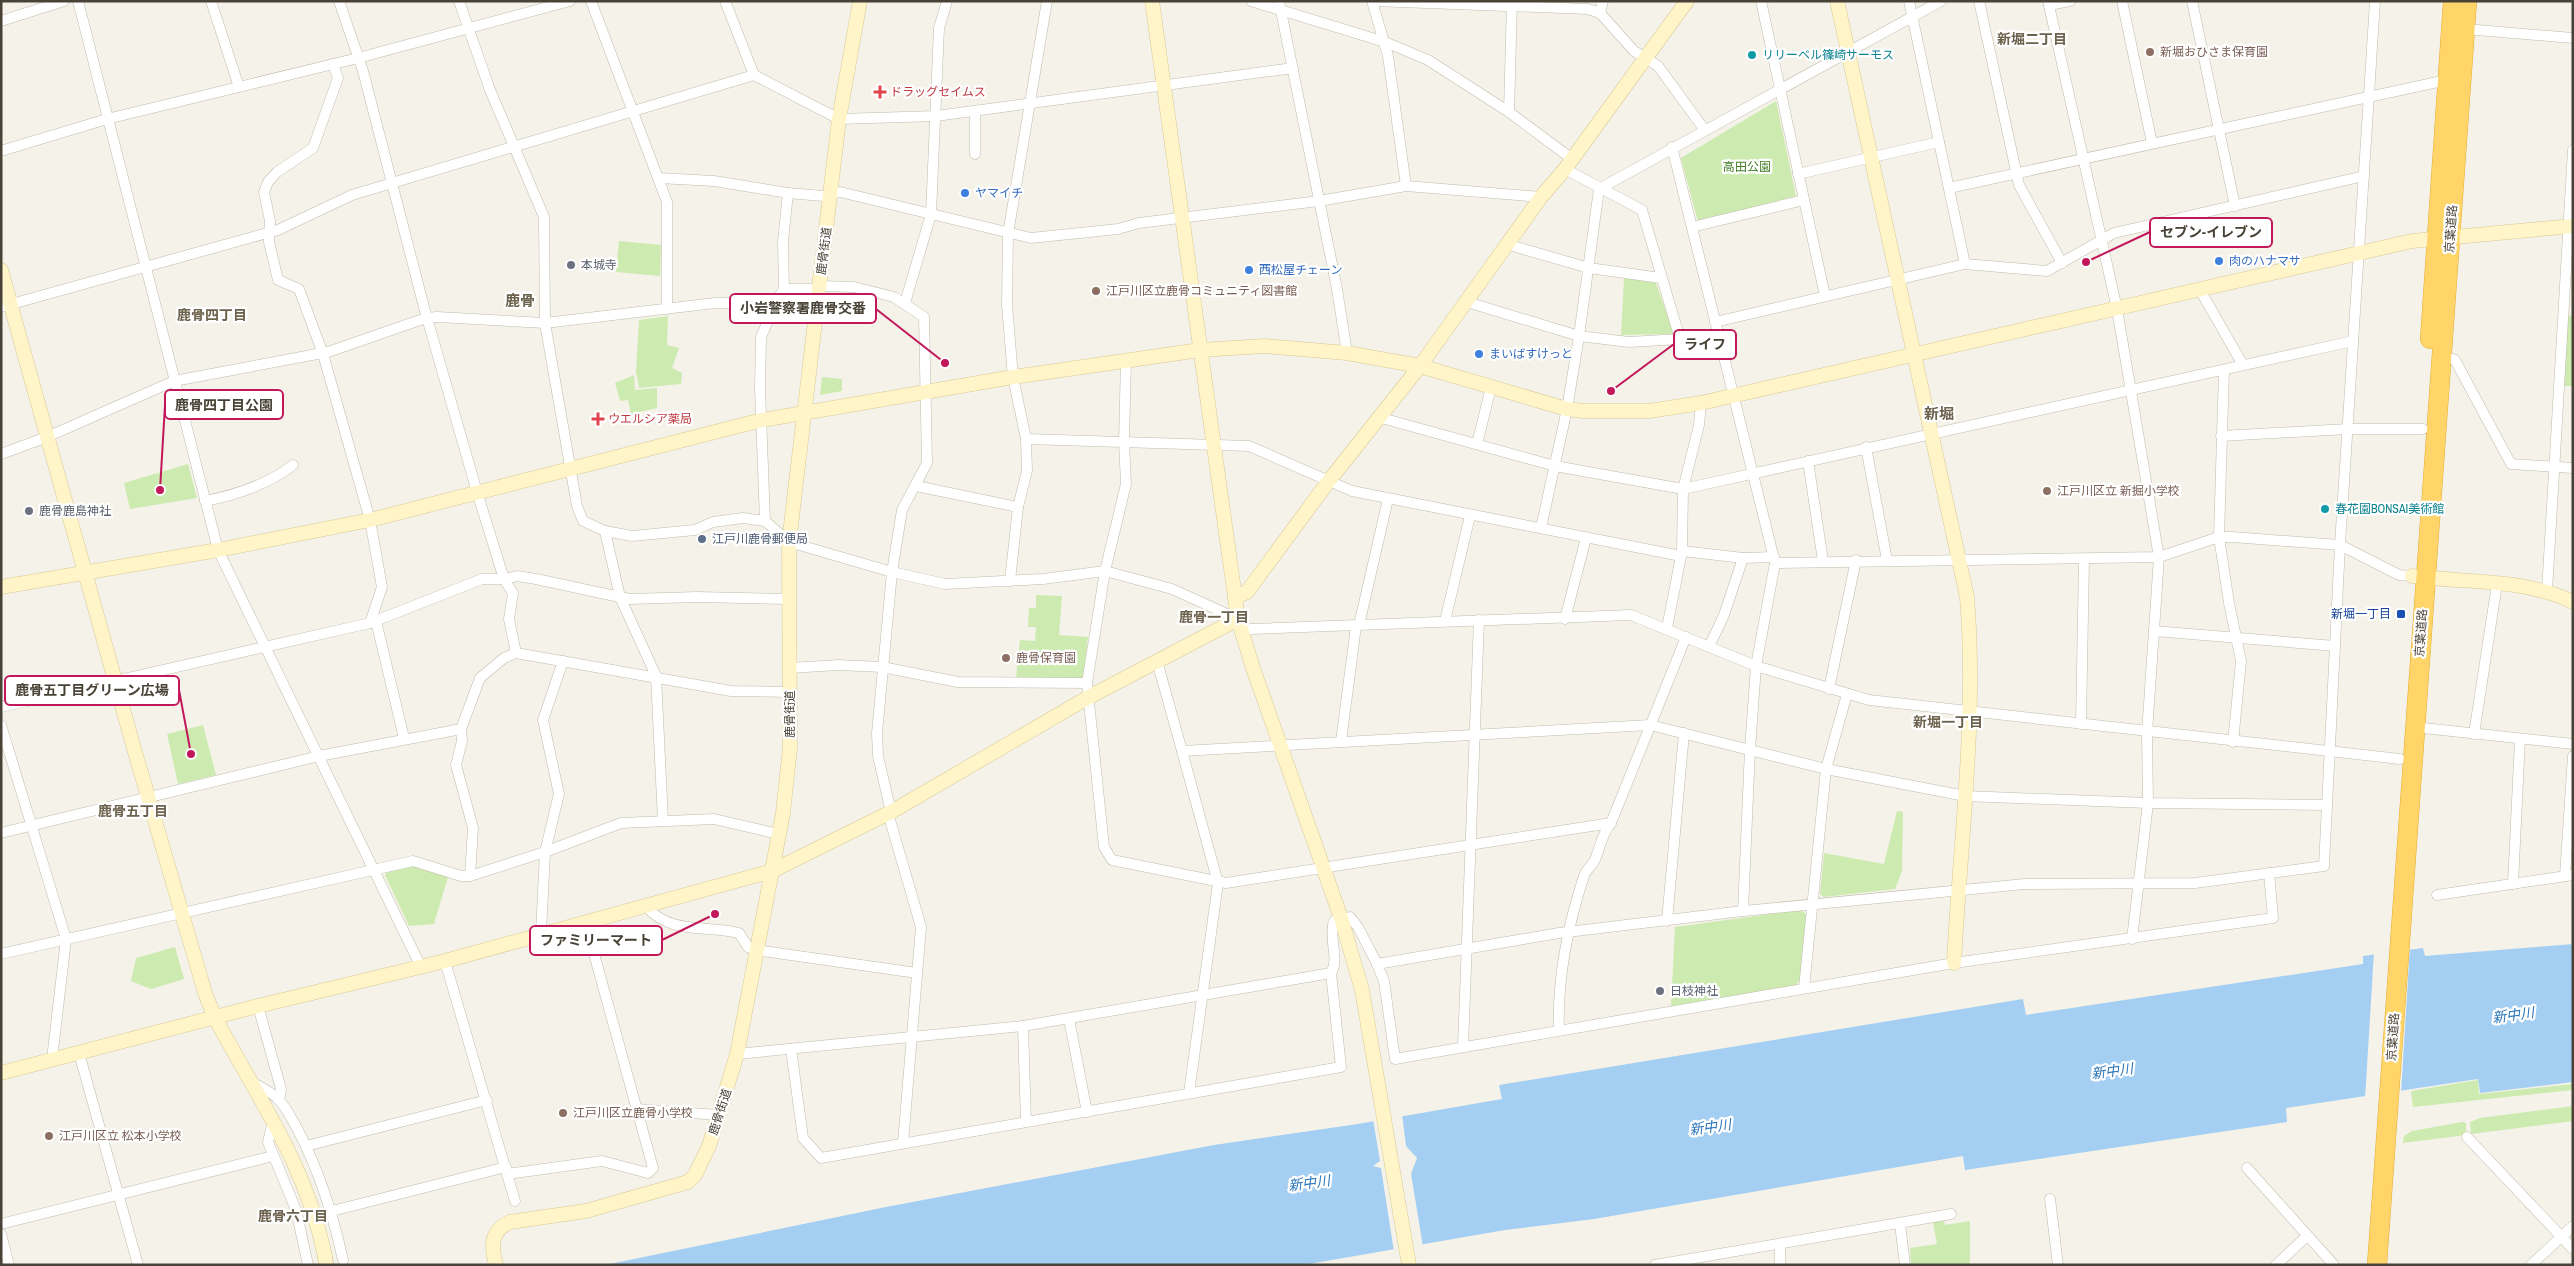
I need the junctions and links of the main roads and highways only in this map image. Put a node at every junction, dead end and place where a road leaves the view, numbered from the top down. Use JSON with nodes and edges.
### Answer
{"nodes":[{"id":1,"x":2453,"y":1,"type":"edge"},
{"id":2,"x":2467,"y":1,"type":"edge"},
{"id":3,"x":2444,"y":237,"type":"junction"},
{"id":4,"x":2418,"y":577,"type":"junction"},
{"id":5,"x":2394,"y":927,"type":"junction"},
{"id":6,"x":2380,"y":1130,"type":"junction"},
{"id":7,"x":2364,"y":1265,"type":"edge"},
{"id":8,"x":2376,"y":1265,"type":"edge"}],
"edges":[{"from":1,"to":3,"type":"highway","name":"京葉道路"},
{"from":2,"to":3,"type":"highway","name":"京葉道路"},
{"from":3,"to":4,"type":"highway","name":"京葉道路"},
{"from":3,"to":4,"type":"highway","name":"京葉道路"},
{"from":4,"to":5,"type":"highway","name":"京葉道路"},
{"from":4,"to":5,"type":"highway","name":"京葉道路"},
{"from":5,"to":6,"type":"highway","name":"京葉道路"},
{"from":6,"to":7,"type":"highway","name":"京葉道路"},
{"from":6,"to":8,"type":"highway","name":"京葉道路"}]}
